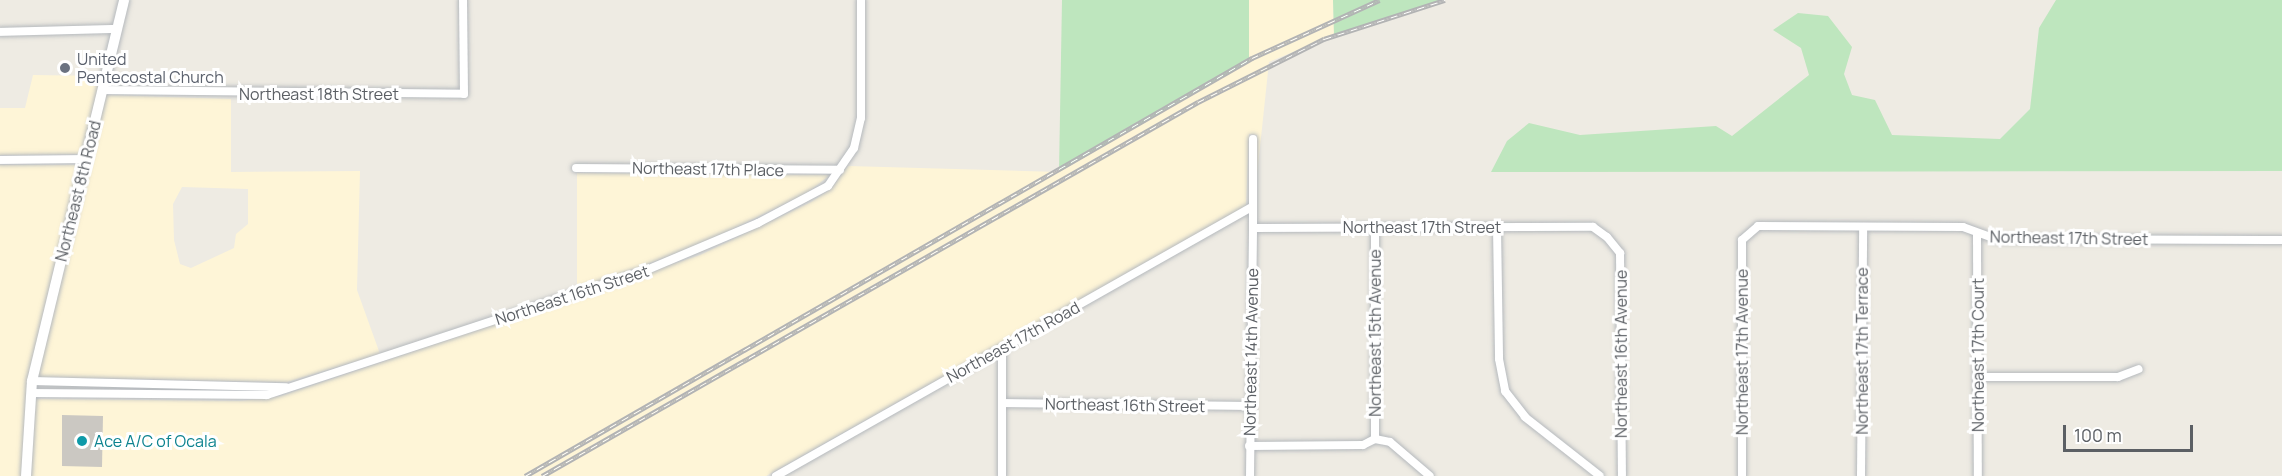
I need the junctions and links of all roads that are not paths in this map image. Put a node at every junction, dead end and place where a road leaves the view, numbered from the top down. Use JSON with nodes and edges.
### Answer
{"nodes":[{"id":1,"x":124,"y":0,"type":"edge"},
{"id":2,"x":464,"y":0,"type":"edge"},
{"id":3,"x":861,"y":0,"type":"edge"},
{"id":4,"x":117,"y":29,"type":"junction"},
{"id":5,"x":0,"y":32,"type":"edge"},
{"id":6,"x":103,"y":90,"type":"junction"},
{"id":7,"x":1253,"y":139,"type":"dead end"},
{"id":8,"x":84,"y":159,"type":"junction"},
{"id":9,"x":0,"y":160,"type":"edge"},
{"id":10,"x":576,"y":168,"type":"dead end"},
{"id":11,"x":840,"y":170,"type":"junction"},
{"id":12,"x":1250,"y":208,"type":"junction"},
{"id":13,"x":1375,"y":227,"type":"junction"},
{"id":14,"x":1497,"y":227,"type":"junction"},
{"id":15,"x":1863,"y":227,"type":"junction"},
{"id":16,"x":1254,"y":228,"type":"junction"},
{"id":17,"x":1750,"y":231,"type":"joint"},
{"id":18,"x":1977,"y":235,"type":"junction"},
{"id":19,"x":1607,"y":237,"type":"joint"},
{"id":20,"x":2282,"y":240,"type":"edge"},
{"id":21,"x":1002,"y":349,"type":"junction"},
{"id":22,"x":2139,"y":369,"type":"dead end"},
{"id":23,"x":1978,"y":377,"type":"junction"},
{"id":24,"x":32,"y":381,"type":"junction"},
{"id":25,"x":90,"y":384,"type":"junction"},
{"id":26,"x":123,"y":384,"type":"junction"},
{"id":27,"x":194,"y":385,"type":"junction"},
{"id":28,"x":232,"y":386,"type":"junction"},
{"id":29,"x":288,"y":387,"type":"junction"},
{"id":30,"x":31,"y":393,"type":"junction"},
{"id":31,"x":90,"y":394,"type":"junction"},
{"id":32,"x":123,"y":394,"type":"junction"},
{"id":33,"x":193,"y":396,"type":"junction"},
{"id":34,"x":232,"y":396,"type":"junction"},
{"id":35,"x":1003,"y":403,"type":"junction"},
{"id":36,"x":1248,"y":406,"type":"junction"},
{"id":37,"x":1375,"y":439,"type":"junction"},
{"id":38,"x":1249,"y":446,"type":"junction"},
{"id":39,"x":780,"y":475,"type":"edge"},
{"id":40,"x":26,"y":476,"type":"edge"},
{"id":41,"x":1002,"y":476,"type":"edge"},
{"id":42,"x":1250,"y":476,"type":"edge"},
{"id":43,"x":1430,"y":476,"type":"edge"},
{"id":44,"x":1600,"y":476,"type":"edge"},
{"id":45,"x":1622,"y":476,"type":"edge"},
{"id":46,"x":1742,"y":476,"type":"edge"},
{"id":47,"x":1861,"y":476,"type":"edge"},
{"id":48,"x":1978,"y":476,"type":"edge"}],
"edges":[{"from":1,"to":4,"type":"main road","name":"Northeast 8th Road"},
{"from":2,"to":6,"type":"street","name":"Northeast 18th Street"},
{"from":3,"to":11,"type":"street","name":"Northeast 16th Street"},
{"from":4,"to":5,"type":"street"},
{"from":4,"to":6,"type":"main road","name":"Northeast 8th Road"},
{"from":6,"to":8,"type":"main road","name":"Northeast 8th Road"},
{"from":7,"to":12,"type":"street"},
{"from":8,"to":9,"type":"street"},
{"from":8,"to":24,"type":"main road","name":"Northeast 8th Road"},
{"from":10,"to":11,"type":"street","name":"Northeast 17th Place"},
{"from":11,"to":29,"type":"street","name":"Northeast 16th Street"},
{"from":12,"to":16,"type":"street"},
{"from":12,"to":21,"type":"street","name":"Northeast 17th Road"},
{"from":13,"to":14,"type":"street","name":"Northeast 17th Street"},
{"from":13,"to":16,"type":"street","name":"Northeast 17th Street"},
{"from":13,"to":37,"type":"street","name":"Northeast 15th Avenue"},
{"from":14,"to":19,"type":"street","name":"Northeast 17th Street"},
{"from":14,"to":44,"type":"street"},
{"from":15,"to":17,"type":"street","name":"Northeast 17th Street"},
{"from":15,"to":18,"type":"street","name":"Northeast 17th Street"},
{"from":15,"to":47,"type":"street","name":"Northeast 17th Terrace"},
{"from":16,"to":36,"type":"street","name":"Northeast 14th Avenue"},
{"from":17,"to":46,"type":"street","name":"Northeast 17th Avenue"},
{"from":18,"to":20,"type":"street","name":"Northeast 17th Street"},
{"from":18,"to":23,"type":"street","name":"Northeast 17th Court"},
{"from":19,"to":45,"type":"street","name":"Northeast 16th Avenue"},
{"from":21,"to":35,"type":"street"},
{"from":21,"to":39,"type":"street","name":"Northeast 17th Road"},
{"from":22,"to":23,"type":"street"},
{"from":23,"to":48,"type":"street","name":"Northeast 17th Court"},
{"from":24,"to":25,"type":"street","name":"Northeast 16th Street"},
{"from":24,"to":30,"type":"main road","name":"Northeast 8th Road"},
{"from":25,"to":26,"type":"street","name":"Northeast 16th Street"},
{"from":25,"to":31,"type":"street"},
{"from":26,"to":27,"type":"street","name":"Northeast 16th Street"},
{"from":26,"to":32,"type":"street"},
{"from":27,"to":28,"type":"street","name":"Northeast 16th Street"},
{"from":27,"to":33,"type":"street"},
{"from":28,"to":29,"type":"street","name":"Northeast 16th Street"},
{"from":28,"to":34,"type":"street"},
{"from":29,"to":34,"type":"street","name":"Northeast 16th Street"},
{"from":30,"to":31,"type":"street","name":"Northeast 16th Street"},
{"from":30,"to":40,"type":"main road","name":"Northeast 8th Road"},
{"from":31,"to":32,"type":"street","name":"Northeast 16th Street"},
{"from":32,"to":33,"type":"street","name":"Northeast 16th Street"},
{"from":33,"to":34,"type":"street","name":"Northeast 16th Street"},
{"from":35,"to":36,"type":"street","name":"Northeast 16th Street"},
{"from":35,"to":41,"type":"street"},
{"from":36,"to":38,"type":"street","name":"Northeast 14th Avenue"},
{"from":37,"to":38,"type":"street"},
{"from":37,"to":43,"type":"street"},
{"from":38,"to":42,"type":"street","name":"Northeast 14th Avenue"}]}
